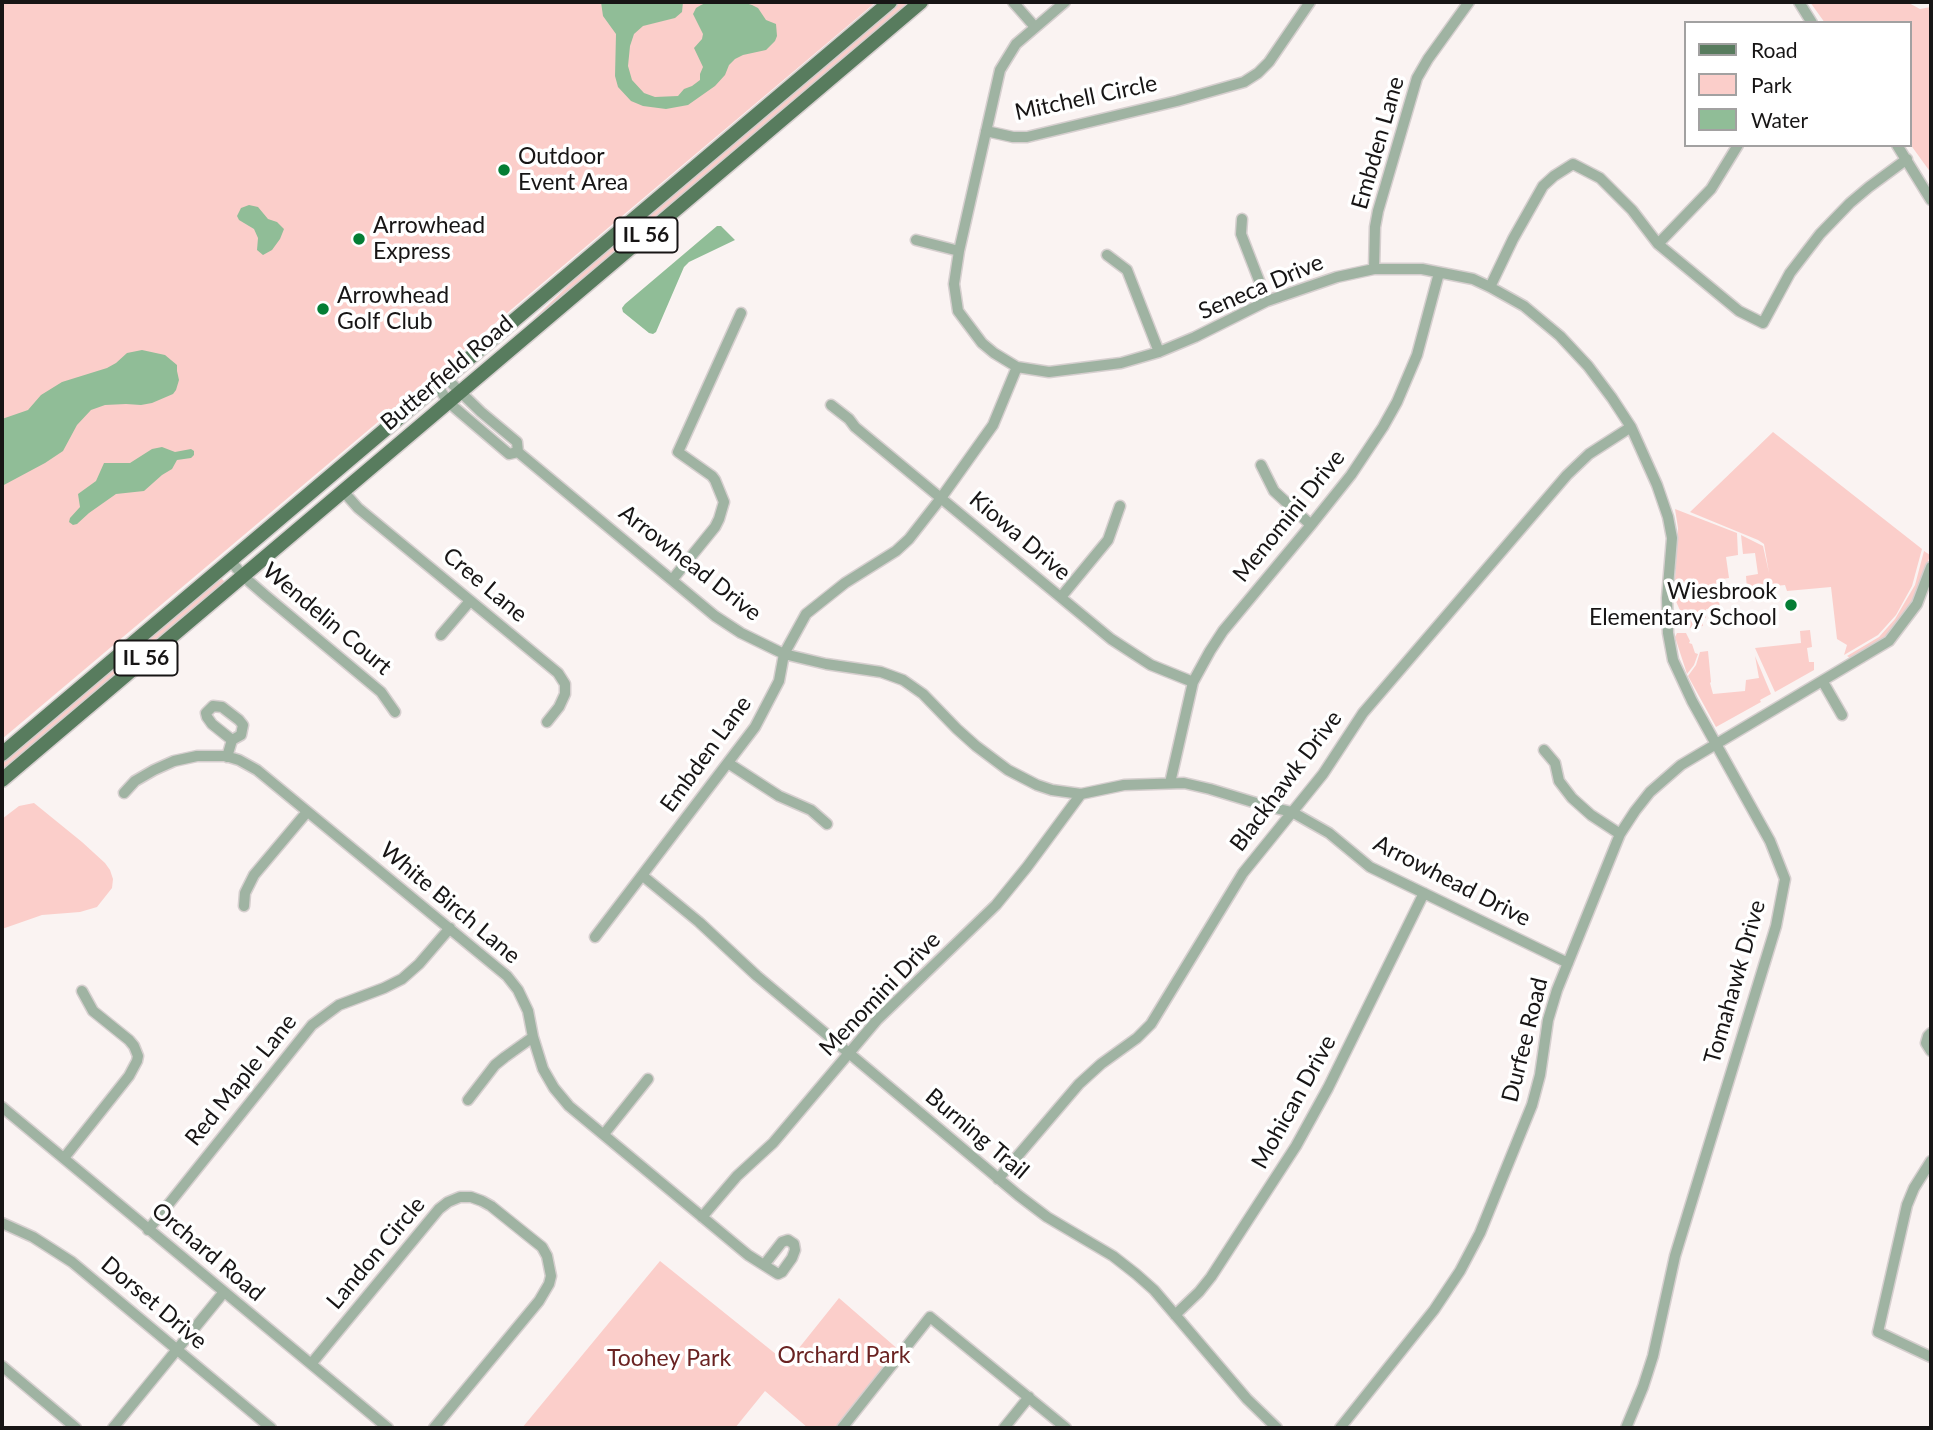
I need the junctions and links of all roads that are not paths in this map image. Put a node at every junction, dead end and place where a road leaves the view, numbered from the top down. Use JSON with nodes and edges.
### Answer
{"nodes":[{"id":1,"x":890,"y":2,"type":"edge"},
{"id":2,"x":921,"y":2,"type":"edge"},
{"id":3,"x":1013,"y":2,"type":"edge"},
{"id":4,"x":1065,"y":2,"type":"edge"},
{"id":5,"x":1310,"y":2,"type":"edge"},
{"id":6,"x":1469,"y":2,"type":"edge"},
{"id":7,"x":1798,"y":2,"type":"edge"},
{"id":8,"x":1811,"y":21,"type":"edge"},
{"id":9,"x":1035,"y":27,"type":"junction"},
{"id":10,"x":986,"y":131,"type":"junction"},
{"id":11,"x":1737,"y":147,"type":"edge"},
{"id":12,"x":1898,"y":147,"type":"edge"},
{"id":13,"x":1907,"y":159,"type":"junction"},
{"id":14,"x":1931,"y":200,"type":"edge"},
{"id":15,"x":1242,"y":219,"type":"dead end"},
{"id":16,"x":916,"y":240,"type":"dead end"},
{"id":17,"x":1658,"y":244,"type":"junction"},
{"id":18,"x":959,"y":251,"type":"junction"},
{"id":19,"x":1107,"y":255,"type":"dead end"},
{"id":20,"x":1374,"y":269,"type":"junction"},
{"id":21,"x":1439,"y":273,"type":"junction"},
{"id":22,"x":1490,"y":287,"type":"junction"},
{"id":23,"x":1267,"y":301,"type":"junction"},
{"id":24,"x":741,"y":313,"type":"dead end"},
{"id":25,"x":1159,"y":352,"type":"junction"},
{"id":26,"x":1017,"y":367,"type":"junction"},
{"id":27,"x":442,"y":381,"type":"junction"},
{"id":28,"x":461,"y":392,"type":"junction"},
{"id":29,"x":448,"y":402,"type":"junction"},
{"id":30,"x":831,"y":405,"type":"dead end"},
{"id":31,"x":1631,"y":426,"type":"junction"},
{"id":32,"x":519,"y":452,"type":"junction"},
{"id":33,"x":1261,"y":465,"type":"dead end"},
{"id":34,"x":343,"y":491,"type":"junction"},
{"id":35,"x":941,"y":498,"type":"junction"},
{"id":36,"x":1120,"y":506,"type":"dead end"},
{"id":37,"x":1668,"y":517,"type":"joint"},
{"id":38,"x":1311,"y":525,"type":"junction"},
{"id":39,"x":230,"y":560,"type":"junction"},
{"id":40,"x":1931,"y":567,"type":"edge"},
{"id":41,"x":243,"y":576,"type":"junction"},
{"id":42,"x":672,"y":580,"type":"junction"},
{"id":43,"x":1061,"y":597,"type":"junction"},
{"id":44,"x":470,"y":601,"type":"junction"},
{"id":45,"x":441,"y":635,"type":"dead end"},
{"id":46,"x":784,"y":654,"type":"junction"},
{"id":47,"x":1193,"y":682,"type":"junction"},
{"id":48,"x":1823,"y":682,"type":"junction"},
{"id":49,"x":395,"y":712,"type":"dead end"},
{"id":50,"x":1842,"y":715,"type":"dead end"},
{"id":51,"x":547,"y":722,"type":"dead end"},
{"id":52,"x":232,"y":740,"type":"dead end"},
{"id":53,"x":1717,"y":744,"type":"junction"},
{"id":54,"x":1544,"y":750,"type":"dead end"},
{"id":55,"x":2,"y":754,"type":"edge"},
{"id":56,"x":227,"y":757,"type":"junction"},
{"id":57,"x":728,"y":763,"type":"junction"},
{"id":58,"x":2,"y":780,"type":"edge"},
{"id":59,"x":1170,"y":783,"type":"junction"},
{"id":60,"x":124,"y":793,"type":"dead end"},
{"id":61,"x":1081,"y":793,"type":"junction"},
{"id":62,"x":1292,"y":811,"type":"junction"},
{"id":63,"x":307,"y":812,"type":"junction"},
{"id":64,"x":827,"y":824,"type":"dead end"},
{"id":65,"x":1620,"y":834,"type":"junction"},
{"id":66,"x":643,"y":876,"type":"junction"},
{"id":67,"x":1424,"y":893,"type":"junction"},
{"id":68,"x":244,"y":906,"type":"dead end"},
{"id":69,"x":450,"y":928,"type":"junction"},
{"id":70,"x":595,"y":937,"type":"dead end"},
{"id":71,"x":1568,"y":962,"type":"junction"},
{"id":72,"x":82,"y":991,"type":"dead end"},
{"id":73,"x":1931,"y":1033,"type":"edge"},
{"id":74,"x":533,"y":1037,"type":"junction"},
{"id":75,"x":1931,"y":1051,"type":"edge"},
{"id":76,"x":849,"y":1053,"type":"junction"},
{"id":77,"x":648,"y":1079,"type":"dead end"},
{"id":78,"x":468,"y":1100,"type":"dead end"},
{"id":79,"x":2,"y":1107,"type":"edge"},
{"id":80,"x":604,"y":1134,"type":"junction"},
{"id":81,"x":64,"y":1158,"type":"junction"},
{"id":82,"x":1931,"y":1161,"type":"edge"},
{"id":83,"x":998,"y":1179,"type":"junction"},
{"id":84,"x":702,"y":1217,"type":"junction"},
{"id":85,"x":2,"y":1223,"type":"edge"},
{"id":86,"x":148,"y":1230,"type":"junction"},
{"id":87,"x":764,"y":1265,"type":"junction"},
{"id":88,"x":225,"y":1292,"type":"junction"},
{"id":89,"x":1175,"y":1315,"type":"junction"},
{"id":90,"x":177,"y":1350,"type":"junction"},
{"id":91,"x":1931,"y":1357,"type":"edge"},
{"id":92,"x":311,"y":1364,"type":"junction"},
{"id":93,"x":2,"y":1366,"type":"edge"},
{"id":94,"x":1029,"y":1397,"type":"junction"},
{"id":95,"x":76,"y":1428,"type":"edge"},
{"id":96,"x":113,"y":1428,"type":"edge"},
{"id":97,"x":271,"y":1428,"type":"edge"},
{"id":98,"x":388,"y":1428,"type":"edge"},
{"id":99,"x":434,"y":1428,"type":"edge"},
{"id":100,"x":842,"y":1428,"type":"edge"},
{"id":101,"x":1004,"y":1428,"type":"edge"},
{"id":102,"x":1066,"y":1428,"type":"edge"},
{"id":103,"x":1277,"y":1428,"type":"edge"},
{"id":104,"x":1340,"y":1428,"type":"edge"},
{"id":105,"x":1626,"y":1428,"type":"edge"}],
"edges":[{"from":1,"to":27,"type":"main road","name":"Butterfield Road","number":"IL 56"},
{"from":2,"to":28,"type":"main road","name":"Butterfield Road","number":"IL 56"},
{"from":3,"to":9,"type":"street"},
{"from":4,"to":9,"type":"street","name":"Mitchell Circle"},
{"from":5,"to":10,"type":"street","name":"Mitchell Circle"},
{"from":6,"to":20,"type":"street","name":"Embden Lane"},
{"from":7,"to":8,"type":"street"},
{"from":9,"to":10,"type":"street","name":"Mitchell Circle"},
{"from":10,"to":18,"type":"street","name":"Seneca Drive"},
{"from":11,"to":17,"type":"street"},
{"from":12,"to":13,"type":"street"},
{"from":13,"to":14,"type":"street"},
{"from":13,"to":17,"type":"street"},
{"from":15,"to":23,"type":"street"},
{"from":16,"to":18,"type":"street"},
{"from":17,"to":22,"type":"street"},
{"from":18,"to":26,"type":"street","name":"Seneca Drive"},
{"from":19,"to":25,"type":"street"},
{"from":20,"to":21,"type":"street","name":"Seneca Drive"},
{"from":20,"to":23,"type":"street","name":"Seneca Drive"},
{"from":21,"to":22,"type":"street","name":"Seneca Drive"},
{"from":21,"to":38,"type":"street","name":"Menomini Drive"},
{"from":22,"to":31,"type":"street","name":"Seneca Drive"},
{"from":23,"to":25,"type":"street","name":"Seneca Drive"},
{"from":24,"to":42,"type":"street"},
{"from":25,"to":26,"type":"street","name":"Seneca Drive"},
{"from":26,"to":35,"type":"street","name":"Embden Lane"},
{"from":27,"to":28,"type":"street","name":"Arrowhead Drive"},
{"from":27,"to":29,"type":"street","name":"Arrowhead Drive"},
{"from":27,"to":39,"type":"main road","name":"Butterfield Road","number":"IL 56"},
{"from":28,"to":29,"type":"main road","name":"Butterfield Road","number":"IL 56"},
{"from":28,"to":32,"type":"street","name":"Arrowhead Drive"},
{"from":29,"to":32,"type":"street","name":"Arrowhead Drive"},
{"from":29,"to":34,"type":"main road","name":"Butterfield Road","number":"IL 56"},
{"from":30,"to":35,"type":"street","name":"Kiowa Drive"},
{"from":31,"to":37,"type":"street","name":"Seneca Drive"},
{"from":31,"to":62,"type":"street","name":"Blackhawk Drive"},
{"from":32,"to":42,"type":"street","name":"Arrowhead Drive"},
{"from":33,"to":38,"type":"street"},
{"from":34,"to":41,"type":"main road","name":"Butterfield Road","number":"IL 56"},
{"from":34,"to":44,"type":"street","name":"Cree Lane"},
{"from":35,"to":43,"type":"street","name":"Kiowa Drive"},
{"from":35,"to":46,"type":"street","name":"Embden Lane"},
{"from":36,"to":43,"type":"street"},
{"from":37,"to":53,"type":"street","name":"Tomahawk Drive"},
{"from":38,"to":47,"type":"street","name":"Menomini Drive"},
{"from":39,"to":41,"type":"street","name":"Wendelin Court"},
{"from":39,"to":55,"type":"main road","name":"Butterfield Road","number":"IL 56"},
{"from":40,"to":48,"type":"street","name":"Durfee Road"},
{"from":41,"to":49,"type":"street","name":"Wendelin Court"},
{"from":41,"to":58,"type":"main road","name":"Butterfield Road","number":"IL 56"},
{"from":42,"to":46,"type":"street","name":"Arrowhead Drive"},
{"from":43,"to":47,"type":"street","name":"Kiowa Drive"},
{"from":44,"to":45,"type":"street"},
{"from":44,"to":51,"type":"street","name":"Cree Lane"},
{"from":46,"to":57,"type":"street","name":"Embden Lane"},
{"from":46,"to":61,"type":"street","name":"Arrowhead Drive"},
{"from":47,"to":59,"type":"street","name":"Menomini Drive"},
{"from":48,"to":50,"type":"street"},
{"from":48,"to":53,"type":"street","name":"Durfee Road"},
{"from":52,"to":56,"type":"street"},
{"from":53,"to":65,"type":"street","name":"Durfee Road"},
{"from":53,"to":105,"type":"street","name":"Tomahawk Drive"},
{"from":54,"to":65,"type":"street"},
{"from":56,"to":60,"type":"street","name":"White Birch Lane"},
{"from":56,"to":63,"type":"street","name":"White Birch Lane"},
{"from":57,"to":64,"type":"street"},
{"from":57,"to":66,"type":"street","name":"Embden Lane"},
{"from":59,"to":61,"type":"street","name":"Arrowhead Drive"},
{"from":59,"to":62,"type":"street","name":"Arrowhead Drive"},
{"from":61,"to":76,"type":"street","name":"Menomini Drive"},
{"from":62,"to":67,"type":"street","name":"Arrowhead Drive"},
{"from":62,"to":83,"type":"street","name":"Blackhawk Drive"},
{"from":63,"to":68,"type":"street"},
{"from":63,"to":69,"type":"street","name":"White Birch Lane"},
{"from":65,"to":71,"type":"street","name":"Durfee Road"},
{"from":66,"to":70,"type":"street","name":"Embden Lane"},
{"from":66,"to":76,"type":"street","name":"Burning Trail"},
{"from":67,"to":71,"type":"street","name":"Arrowhead Drive"},
{"from":67,"to":89,"type":"street","name":"Mohican Drive"},
{"from":69,"to":74,"type":"street","name":"White Birch Lane"},
{"from":69,"to":86,"type":"street","name":"Red Maple Lane"},
{"from":71,"to":104,"type":"street","name":"Durfee Road"},
{"from":72,"to":81,"type":"street"},
{"from":73,"to":75,"type":"street"},
{"from":74,"to":78,"type":"street"},
{"from":74,"to":80,"type":"street","name":"White Birch Lane"},
{"from":76,"to":83,"type":"street","name":"Burning Trail"},
{"from":76,"to":84,"type":"street","name":"Menomini Drive"},
{"from":77,"to":80,"type":"street"},
{"from":79,"to":81,"type":"street","name":"Orchard Road"},
{"from":80,"to":84,"type":"street","name":"White Birch Lane"},
{"from":81,"to":86,"type":"street","name":"Orchard Road"},
{"from":82,"to":91,"type":"street"},
{"from":83,"to":89,"type":"street","name":"Burning Trail"},
{"from":84,"to":87,"type":"street","name":"White Birch Lane"},
{"from":85,"to":90,"type":"street","name":"Dorset Drive"},
{"from":86,"to":88,"type":"street","name":"Orchard Road"},
{"from":87,"to":87,"type":"street","name":"White Birch Lane"},
{"from":88,"to":90,"type":"street"},
{"from":88,"to":92,"type":"street","name":"Orchard Road"},
{"from":89,"to":103,"type":"street","name":"Burning Trail"},
{"from":90,"to":96,"type":"street"},
{"from":90,"to":97,"type":"street","name":"Dorset Drive"},
{"from":92,"to":98,"type":"street","name":"Orchard Road"},
{"from":92,"to":99,"type":"street","name":"Landon Circle"},
{"from":93,"to":95,"type":"street"},
{"from":94,"to":100,"type":"street"},
{"from":94,"to":101,"type":"street"},
{"from":94,"to":102,"type":"street"}]}
